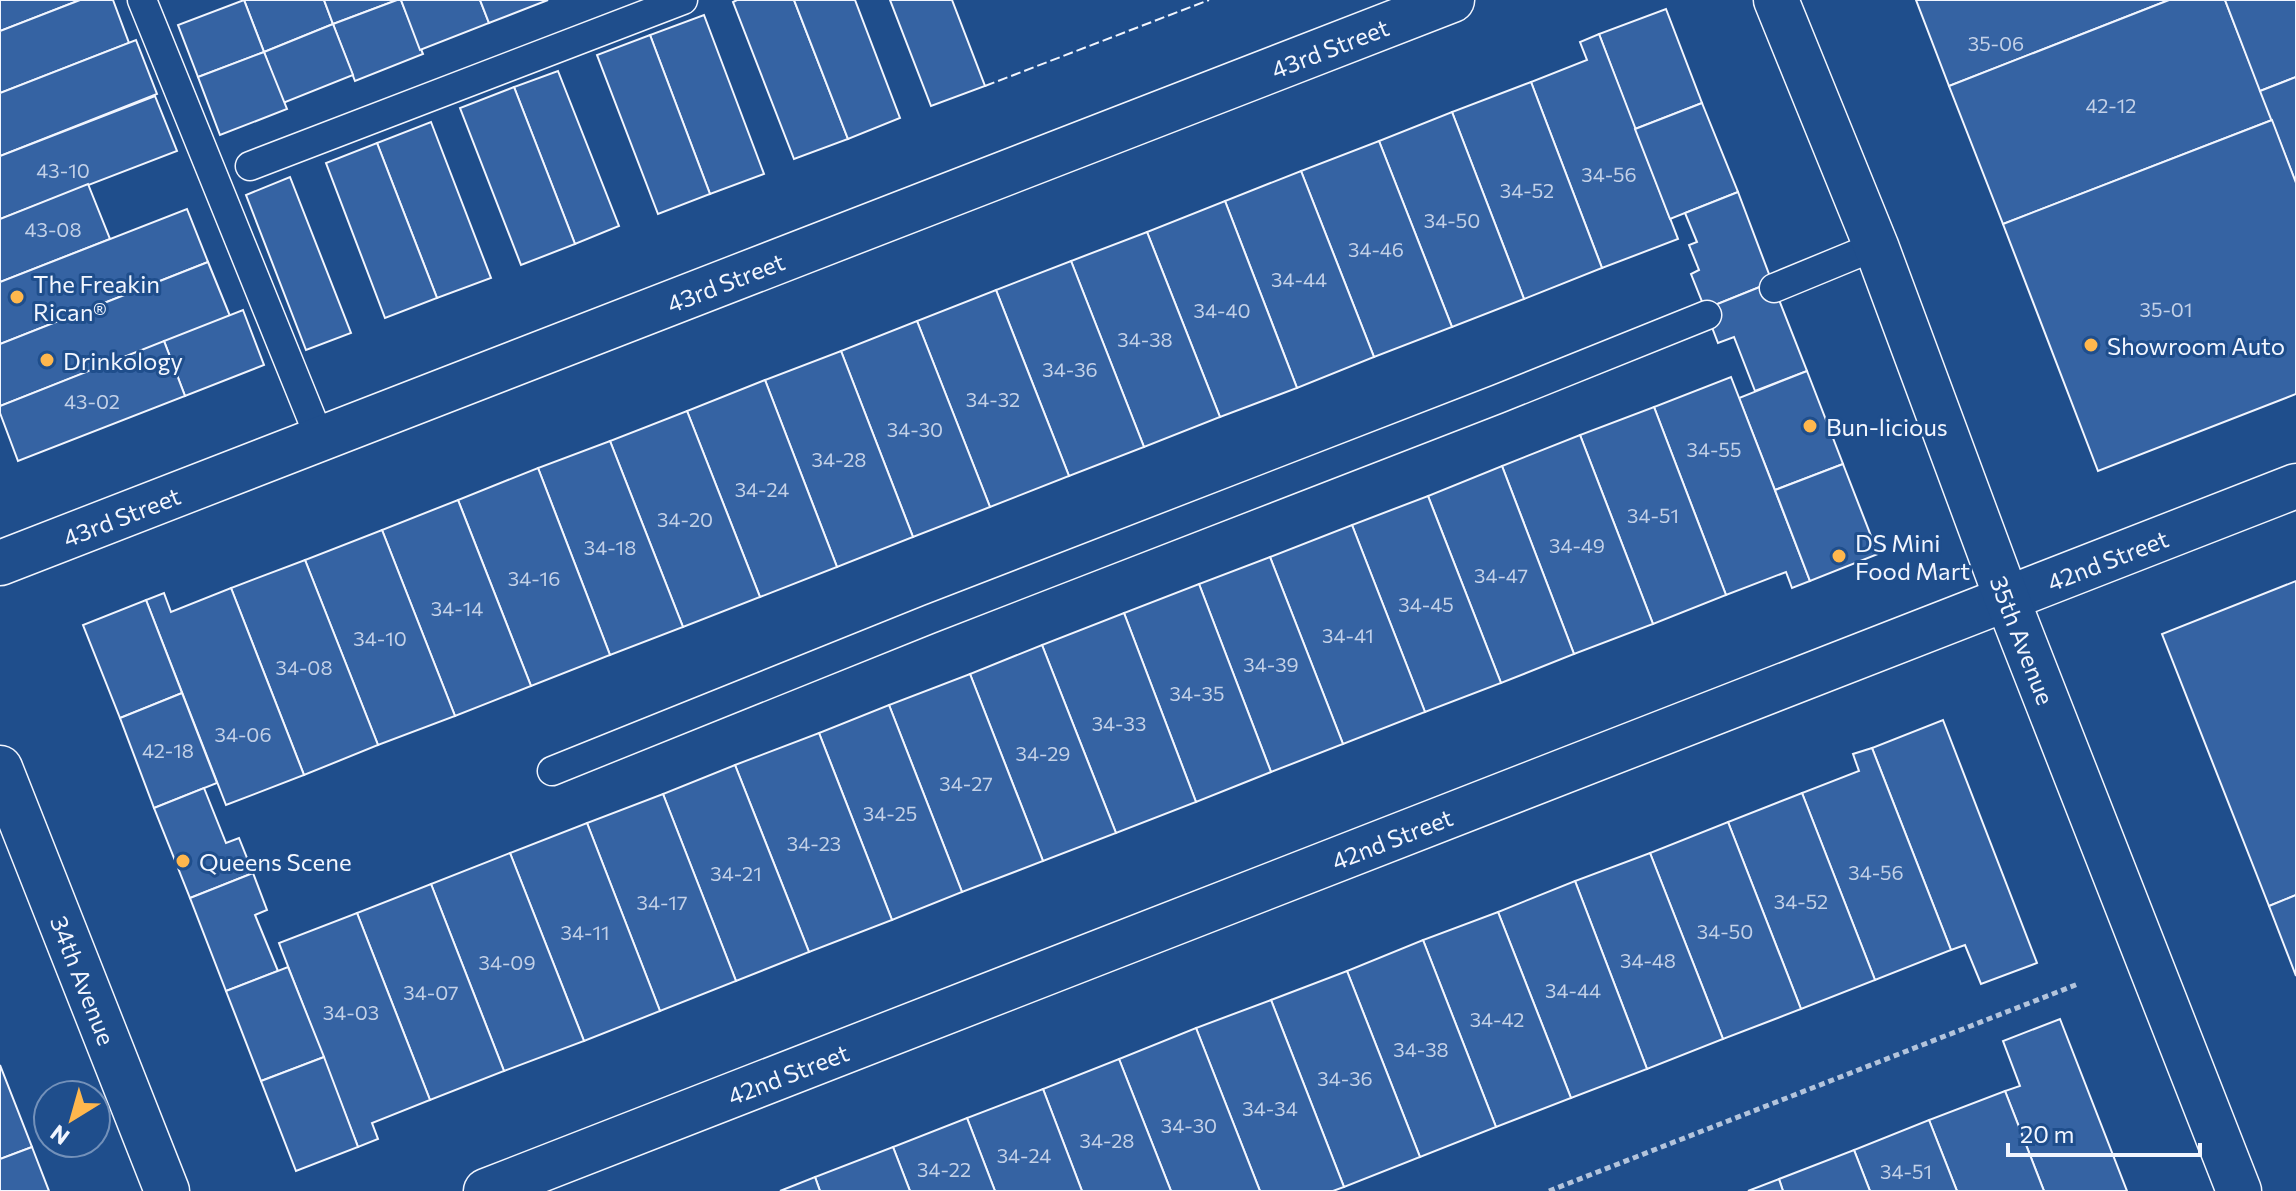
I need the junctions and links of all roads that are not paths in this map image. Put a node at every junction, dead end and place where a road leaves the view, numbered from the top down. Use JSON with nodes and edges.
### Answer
{"nodes":[{"id":1,"x":683,"y":0,"type":"edge"},
{"id":2,"x":1452,"y":0,"type":"edge"},
{"id":3,"x":1776,"y":0,"type":"edge"},
{"id":4,"x":146,"y":1,"type":"edge"},
{"id":5,"x":250,"y":166,"type":"dead end"},
{"id":6,"x":1876,"y":246,"type":"junction"},
{"id":7,"x":1774,"y":288,"type":"dead end"},
{"id":8,"x":1707,"y":315,"type":"dead end"},
{"id":9,"x":320,"y":439,"type":"junction"},
{"id":10,"x":2296,"y":486,"type":"edge"},
{"id":11,"x":0,"y":563,"type":"edge"},
{"id":12,"x":2007,"y":599,"type":"junction"},
{"id":13,"x":0,"y":768,"type":"edge"},
{"id":14,"x":552,"y":771,"type":"dead end"},
{"id":15,"x":167,"y":1191,"type":"edge"},
{"id":16,"x":486,"y":1191,"type":"edge"},
{"id":17,"x":2239,"y":1191,"type":"edge"}],
"edges":[{"from":1,"to":5,"type":"lane"},
{"from":2,"to":9,"type":"street","name":"43rd Street"},
{"from":3,"to":6,"type":"street","name":"35th Avenue"},
{"from":4,"to":9,"type":"lane"},
{"from":6,"to":7,"type":"lane"},
{"from":6,"to":12,"type":"street","name":"35th Avenue"},
{"from":8,"to":14,"type":"lane"},
{"from":9,"to":11,"type":"street","name":"43rd Street"},
{"from":10,"to":12,"type":"street","name":"42nd Street"},
{"from":12,"to":16,"type":"street","name":"42nd Street"},
{"from":12,"to":17,"type":"street","name":"35th Avenue"},
{"from":13,"to":15,"type":"street","name":"34th Avenue"}]}
